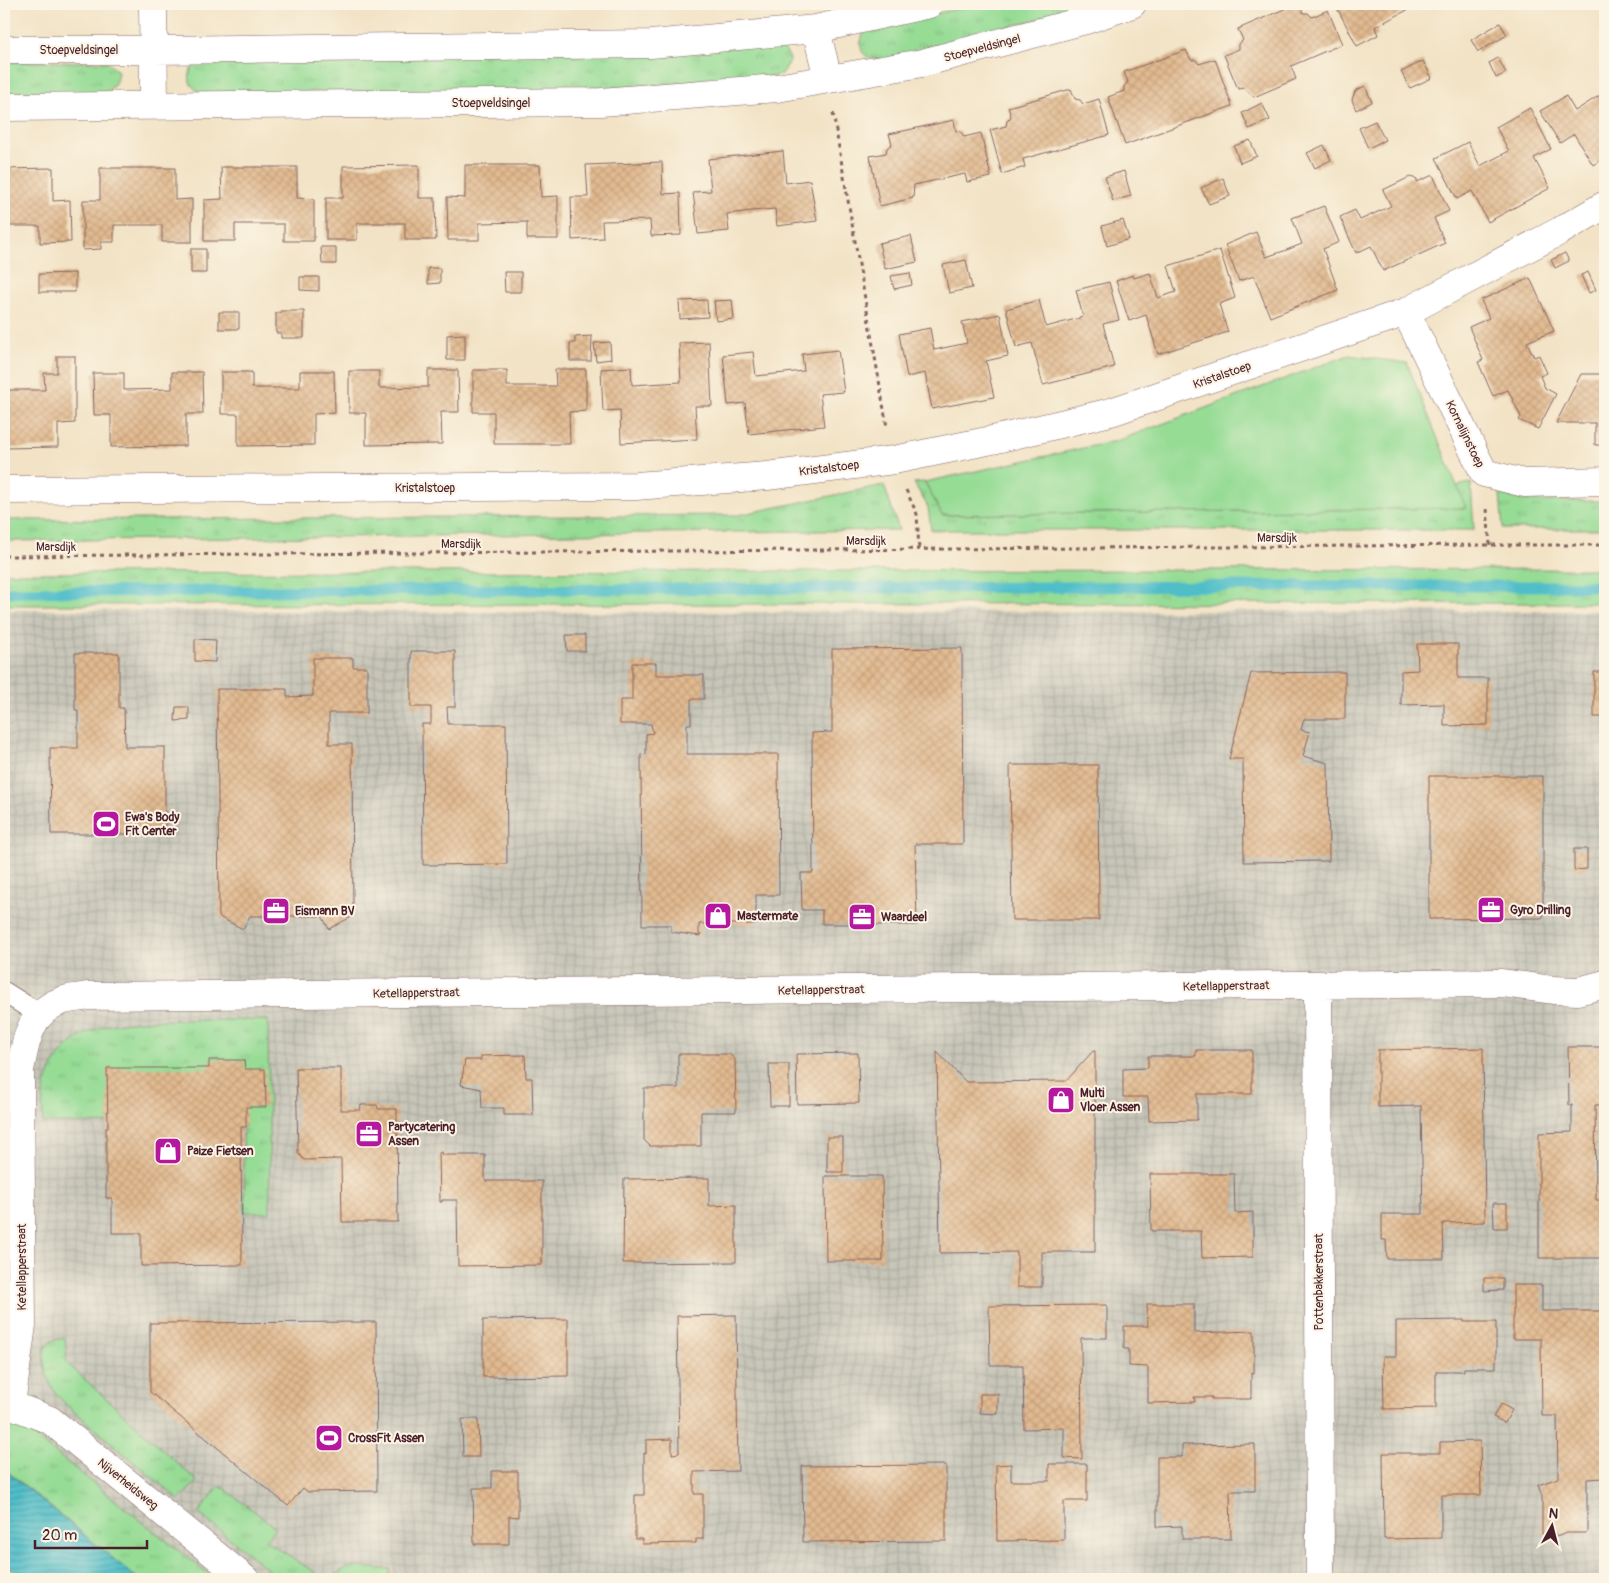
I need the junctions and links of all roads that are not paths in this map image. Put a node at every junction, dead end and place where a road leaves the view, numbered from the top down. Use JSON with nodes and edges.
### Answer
{"nodes":[{"id":1,"x":154,"y":4,"type":"edge"},
{"id":2,"x":929,"y":4,"type":"edge"},
{"id":3,"x":1132,"y":4,"type":"edge"},
{"id":4,"x":816,"y":29,"type":"junction"},
{"id":5,"x":4,"y":50,"type":"edge"},
{"id":6,"x":154,"y":50,"type":"junction"},
{"id":7,"x":828,"y":79,"type":"junction"},
{"id":8,"x":154,"y":104,"type":"junction"},
{"id":9,"x":4,"y":107,"type":"edge"},
{"id":10,"x":1605,"y":205,"type":"edge"},
{"id":11,"x":1406,"y":312,"type":"junction"},
{"id":12,"x":1605,"y":481,"type":"edge"},
{"id":13,"x":4,"y":490,"type":"edge"},
{"id":14,"x":1605,"y":984,"type":"edge"},
{"id":15,"x":1318,"y":985,"type":"junction"},
{"id":16,"x":4,"y":992,"type":"edge"},
{"id":17,"x":39,"y":1014,"type":"junction"},
{"id":18,"x":8,"y":1403,"type":"edge"},
{"id":19,"x":245,"y":1579,"type":"edge"},
{"id":20,"x":1320,"y":1579,"type":"edge"}],
"edges":[{"from":1,"to":6,"type":"street"},
{"from":2,"to":4,"type":"street","name":"Stoepveldsingel"},
{"from":3,"to":7,"type":"street","name":"Stoepveldsingel"},
{"from":4,"to":6,"type":"street","name":"Stoepveldsingel"},
{"from":4,"to":7,"type":"street"},
{"from":5,"to":6,"type":"street","name":"Stoepveldsingel"},
{"from":6,"to":8,"type":"street"},
{"from":7,"to":8,"type":"street","name":"Stoepveldsingel"},
{"from":8,"to":9,"type":"street","name":"Stoepveldsingel"},
{"from":10,"to":11,"type":"street","name":"Kristalstoep"},
{"from":11,"to":12,"type":"street","name":"Kornalijnstoep"},
{"from":11,"to":13,"type":"street","name":"Kristalstoep"},
{"from":14,"to":15,"type":"street","name":"Ketellapperstraat"},
{"from":15,"to":17,"type":"street","name":"Ketellapperstraat"},
{"from":15,"to":20,"type":"street","name":"Pottenbakkerstraat"},
{"from":16,"to":17,"type":"lane"},
{"from":17,"to":18,"type":"street","name":"Ketellapperstraat"},
{"from":18,"to":19,"type":"street","name":"Nijverheidsweg"}]}
